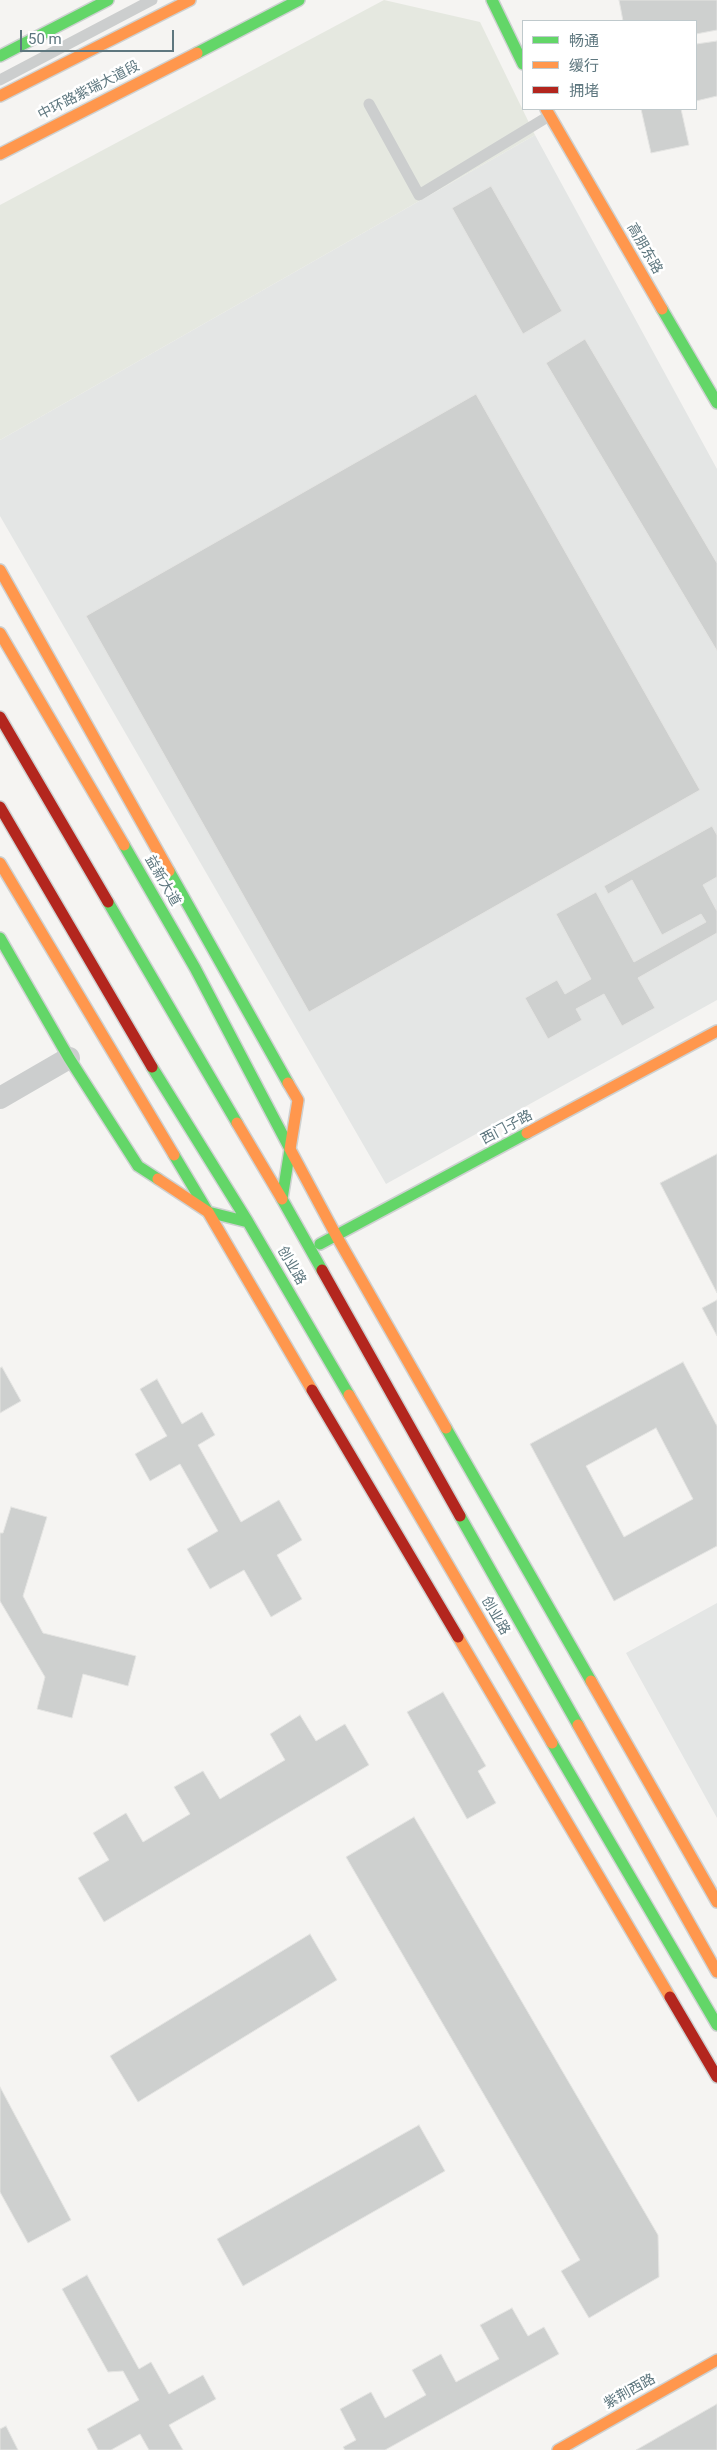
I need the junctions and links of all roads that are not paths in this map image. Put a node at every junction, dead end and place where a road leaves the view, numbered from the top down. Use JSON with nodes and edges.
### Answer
{"nodes":[{"id":1,"x":108,"y":0,"type":"edge"},
{"id":2,"x":152,"y":0,"type":"edge"},
{"id":3,"x":190,"y":0,"type":"edge"},
{"id":4,"x":299,"y":0,"type":"edge"},
{"id":5,"x":492,"y":0,"type":"edge"},
{"id":6,"x":0,"y":56,"type":"edge"},
{"id":7,"x":522,"y":62,"type":"edge"},
{"id":8,"x":0,"y":80,"type":"edge"},
{"id":9,"x":0,"y":96,"type":"edge"},
{"id":10,"x":369,"y":104,"type":"dead end"},
{"id":11,"x":547,"y":112,"type":"edge"},
{"id":12,"x":0,"y":154,"type":"edge"},
{"id":13,"x":717,"y":404,"type":"edge"},
{"id":14,"x":0,"y":570,"type":"edge"},
{"id":15,"x":0,"y":633,"type":"edge"},
{"id":16,"x":0,"y":718,"type":"edge"},
{"id":17,"x":0,"y":807,"type":"edge"},
{"id":18,"x":0,"y":863,"type":"edge"},
{"id":19,"x":0,"y":938,"type":"edge"},
{"id":20,"x":717,"y":1031,"type":"edge"},
{"id":21,"x":70,"y":1058,"type":"junction"},
{"id":22,"x":0,"y":1098,"type":"edge"},
{"id":23,"x":290,"y":1149,"type":"junction"},
{"id":24,"x":282,"y":1200,"type":"junction"},
{"id":25,"x":208,"y":1212,"type":"junction"},
{"id":26,"x":248,"y":1222,"type":"junction"},
{"id":27,"x":337,"y":1237,"type":"junction"},
{"id":28,"x":310,"y":1249,"type":"junction"},
{"id":29,"x":717,"y":1902,"type":"edge"},
{"id":30,"x":717,"y":1972,"type":"edge"},
{"id":31,"x":717,"y":2025,"type":"edge"},
{"id":32,"x":717,"y":2078,"type":"edge"},
{"id":33,"x":717,"y":2360,"type":"edge"},
{"id":34,"x":558,"y":2450,"type":"edge"}],
"edges":[{"from":1,"to":6,"type":"main road"},
{"from":2,"to":8,"type":"lane"},
{"from":3,"to":9,"type":"main road"},
{"from":4,"to":12,"type":"main road","name":"中环路紫瑞大道段"},
{"from":5,"to":7,"type":"main road"},
{"from":10,"to":11,"type":"lane"},
{"from":11,"to":13,"type":"main road","name":"高朋东路"},
{"from":14,"to":23,"type":"main road"},
{"from":15,"to":23,"type":"main road","name":"益新大道"},
{"from":16,"to":24,"type":"main road","name":"创业路"},
{"from":17,"to":26,"type":"main road","name":"创业路"},
{"from":18,"to":25,"type":"main road"},
{"from":19,"to":21,"type":"main road"},
{"from":20,"to":27,"type":"main road","name":"西门子路"},
{"from":21,"to":22,"type":"street"},
{"from":21,"to":25,"type":"main road"},
{"from":23,"to":24,"type":"main road"},
{"from":23,"to":27,"type":"main road","name":"益新大道"},
{"from":24,"to":28,"type":"main road","name":"创业路"},
{"from":25,"to":26,"type":"main road"},
{"from":25,"to":32,"type":"main road"},
{"from":26,"to":31,"type":"main road","name":"创业路"},
{"from":27,"to":28,"type":"main road","name":"西门子路"},
{"from":27,"to":29,"type":"main road","name":"益新大道"},
{"from":28,"to":30,"type":"main road","name":"创业路"},
{"from":33,"to":34,"type":"main road","name":"紫荆西路"}]}
